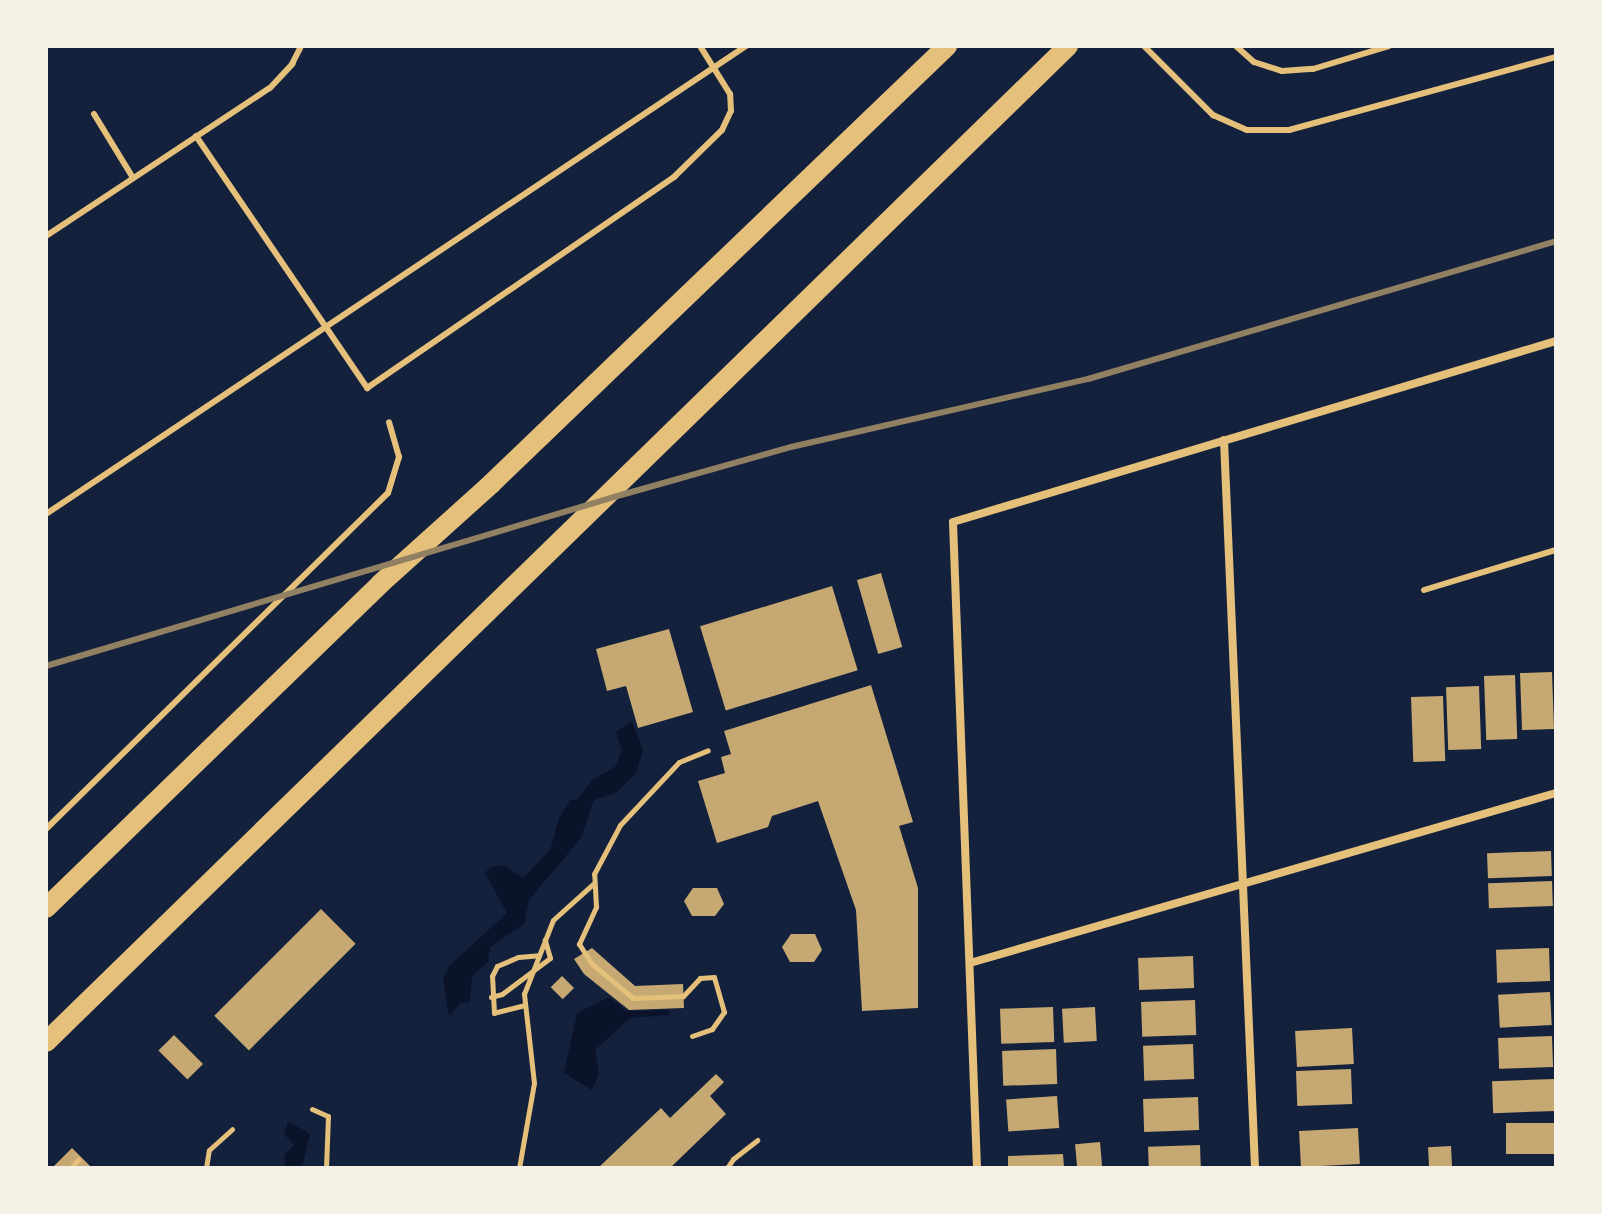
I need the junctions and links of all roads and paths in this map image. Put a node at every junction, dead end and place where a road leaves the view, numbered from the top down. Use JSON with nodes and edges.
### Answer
{"nodes":[{"id":1,"x":301,"y":46,"type":"edge"},
{"id":2,"x":700,"y":46,"type":"edge"},
{"id":3,"x":746,"y":46,"type":"edge"},
{"id":4,"x":947,"y":46,"type":"edge"},
{"id":5,"x":1068,"y":46,"type":"edge"},
{"id":6,"x":1144,"y":46,"type":"edge"},
{"id":7,"x":1236,"y":46,"type":"edge"},
{"id":8,"x":1389,"y":46,"type":"edge"},
{"id":9,"x":1556,"y":57,"type":"edge"},
{"id":10,"x":714,"y":68,"type":"junction"},
{"id":11,"x":94,"y":114,"type":"dead end"},
{"id":12,"x":196,"y":136,"type":"junction"},
{"id":13,"x":133,"y":178,"type":"junction"},
{"id":14,"x":46,"y":236,"type":"edge"},
{"id":15,"x":325,"y":326,"type":"junction"},
{"id":16,"x":1556,"y":341,"type":"edge"},
{"id":17,"x":389,"y":422,"type":"dead end"},
{"id":18,"x":1224,"y":440,"type":"junction"},
{"id":19,"x":46,"y":514,"type":"edge"},
{"id":20,"x":1556,"y":550,"type":"edge"},
{"id":21,"x":1424,"y":590,"type":"dead end"},
{"id":22,"x":708,"y":750,"type":"dead end"},
{"id":23,"x":1556,"y":793,"type":"edge"},
{"id":24,"x":46,"y":829,"type":"edge"},
{"id":25,"x":1245,"y":881,"type":"junction"},
{"id":26,"x":593,"y":884,"type":"junction"},
{"id":27,"x":46,"y":908,"type":"edge"},
{"id":28,"x":545,"y":940,"type":"junction"},
{"id":29,"x":539,"y":955,"type":"junction"},
{"id":30,"x":970,"y":963,"type":"junction"},
{"id":31,"x":532,"y":972,"type":"junction"},
{"id":32,"x":491,"y":997,"type":"junction"},
{"id":33,"x":525,"y":1005,"type":"junction"},
{"id":34,"x":692,"y":1036,"type":"dead end"},
{"id":35,"x":46,"y":1042,"type":"edge"},
{"id":36,"x":312,"y":1109,"type":"dead end"},
{"id":37,"x":232,"y":1129,"type":"dead end"},
{"id":38,"x":757,"y":1140,"type":"dead end"},
{"id":39,"x":78,"y":1160,"type":"dead end"},
{"id":40,"x":71,"y":1168,"type":"edge"},
{"id":41,"x":206,"y":1168,"type":"edge"},
{"id":42,"x":326,"y":1168,"type":"edge"},
{"id":43,"x":519,"y":1168,"type":"edge"},
{"id":44,"x":727,"y":1168,"type":"edge"},
{"id":45,"x":977,"y":1168,"type":"edge"},
{"id":46,"x":1255,"y":1168,"type":"edge"}],
"edges":[{"from":1,"to":12,"type":"lane"},
{"from":2,"to":10,"type":"lane"},
{"from":3,"to":10,"type":"lane"},
{"from":4,"to":27,"type":"highway"},
{"from":5,"to":35,"type":"highway"},
{"from":6,"to":9,"type":"lane"},
{"from":7,"to":8,"type":"lane"},
{"from":10,"to":15,"type":"lane"},
{"from":10,"to":15,"type":"lane"},
{"from":11,"to":13,"type":"lane"},
{"from":12,"to":13,"type":"lane"},
{"from":12,"to":15,"type":"lane"},
{"from":13,"to":14,"type":"lane"},
{"from":15,"to":19,"type":"lane"},
{"from":16,"to":18,"type":"street"},
{"from":17,"to":24,"type":"lane"},
{"from":18,"to":25,"type":"street"},
{"from":18,"to":30,"type":"street"},
{"from":20,"to":21,"type":"lane"},
{"from":22,"to":26,"type":"path"},
{"from":23,"to":25,"type":"street"},
{"from":25,"to":30,"type":"street"},
{"from":25,"to":46,"type":"street"},
{"from":26,"to":28,"type":"path"},
{"from":26,"to":34,"type":"path"},
{"from":28,"to":29,"type":"path"},
{"from":28,"to":31,"type":"path"},
{"from":29,"to":31,"type":"path"},
{"from":29,"to":32,"type":"path"},
{"from":30,"to":45,"type":"street"},
{"from":31,"to":32,"type":"path"},
{"from":31,"to":33,"type":"path"},
{"from":32,"to":33,"type":"path"},
{"from":33,"to":43,"type":"path"},
{"from":36,"to":42,"type":"path"},
{"from":37,"to":41,"type":"path"},
{"from":38,"to":44,"type":"path"},
{"from":39,"to":40,"type":"path"}]}
